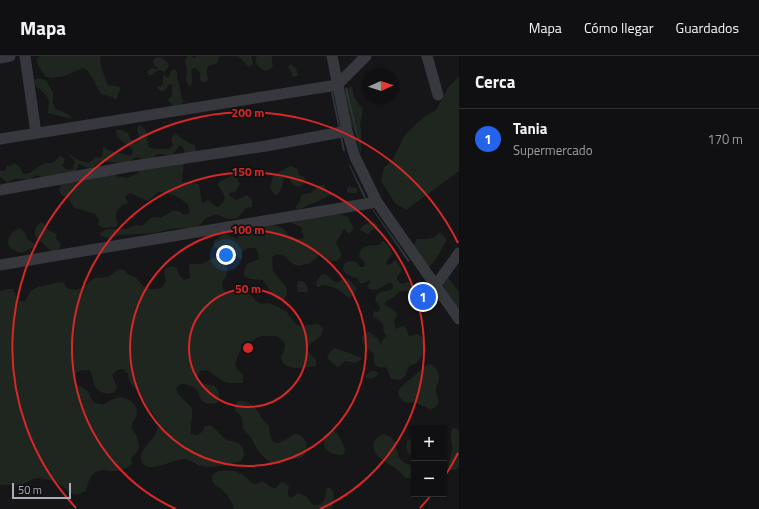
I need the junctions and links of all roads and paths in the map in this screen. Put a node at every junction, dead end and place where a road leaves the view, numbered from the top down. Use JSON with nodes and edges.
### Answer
{"nodes":[{"id":1,"x":10,"y":56,"type":"edge"},
{"id":2,"x":25,"y":56,"type":"edge"},
{"id":3,"x":332,"y":56,"type":"edge"},
{"id":4,"x":366,"y":56,"type":"edge"},
{"id":5,"x":427,"y":56,"type":"edge"},
{"id":6,"x":0,"y":58,"type":"edge"},
{"id":7,"x":337,"y":85,"type":"junction"},
{"id":8,"x":438,"y":95,"type":"dead end"},
{"id":9,"x":347,"y":131,"type":"junction"},
{"id":10,"x":36,"y":133,"type":"junction"},
{"id":11,"x":0,"y":139,"type":"edge"},
{"id":12,"x":0,"y":190,"type":"edge"},
{"id":13,"x":377,"y":202,"type":"junction"},
{"id":14,"x":459,"y":253,"type":"edge"},
{"id":15,"x":0,"y":266,"type":"edge"},
{"id":16,"x":436,"y":285,"type":"junction"},
{"id":17,"x":459,"y":319,"type":"edge"}],
"edges":[{"from":1,"to":6,"type":"street"},
{"from":2,"to":10,"type":"street"},
{"from":3,"to":7,"type":"street"},
{"from":4,"to":7,"type":"street"},
{"from":5,"to":8,"type":"street"},
{"from":7,"to":9,"type":"street"},
{"from":7,"to":10,"type":"street"},
{"from":9,"to":12,"type":"street"},
{"from":9,"to":13,"type":"street"},
{"from":10,"to":11,"type":"street"},
{"from":13,"to":15,"type":"street"},
{"from":13,"to":16,"type":"street"},
{"from":14,"to":16,"type":"street"},
{"from":16,"to":17,"type":"street"}]}
